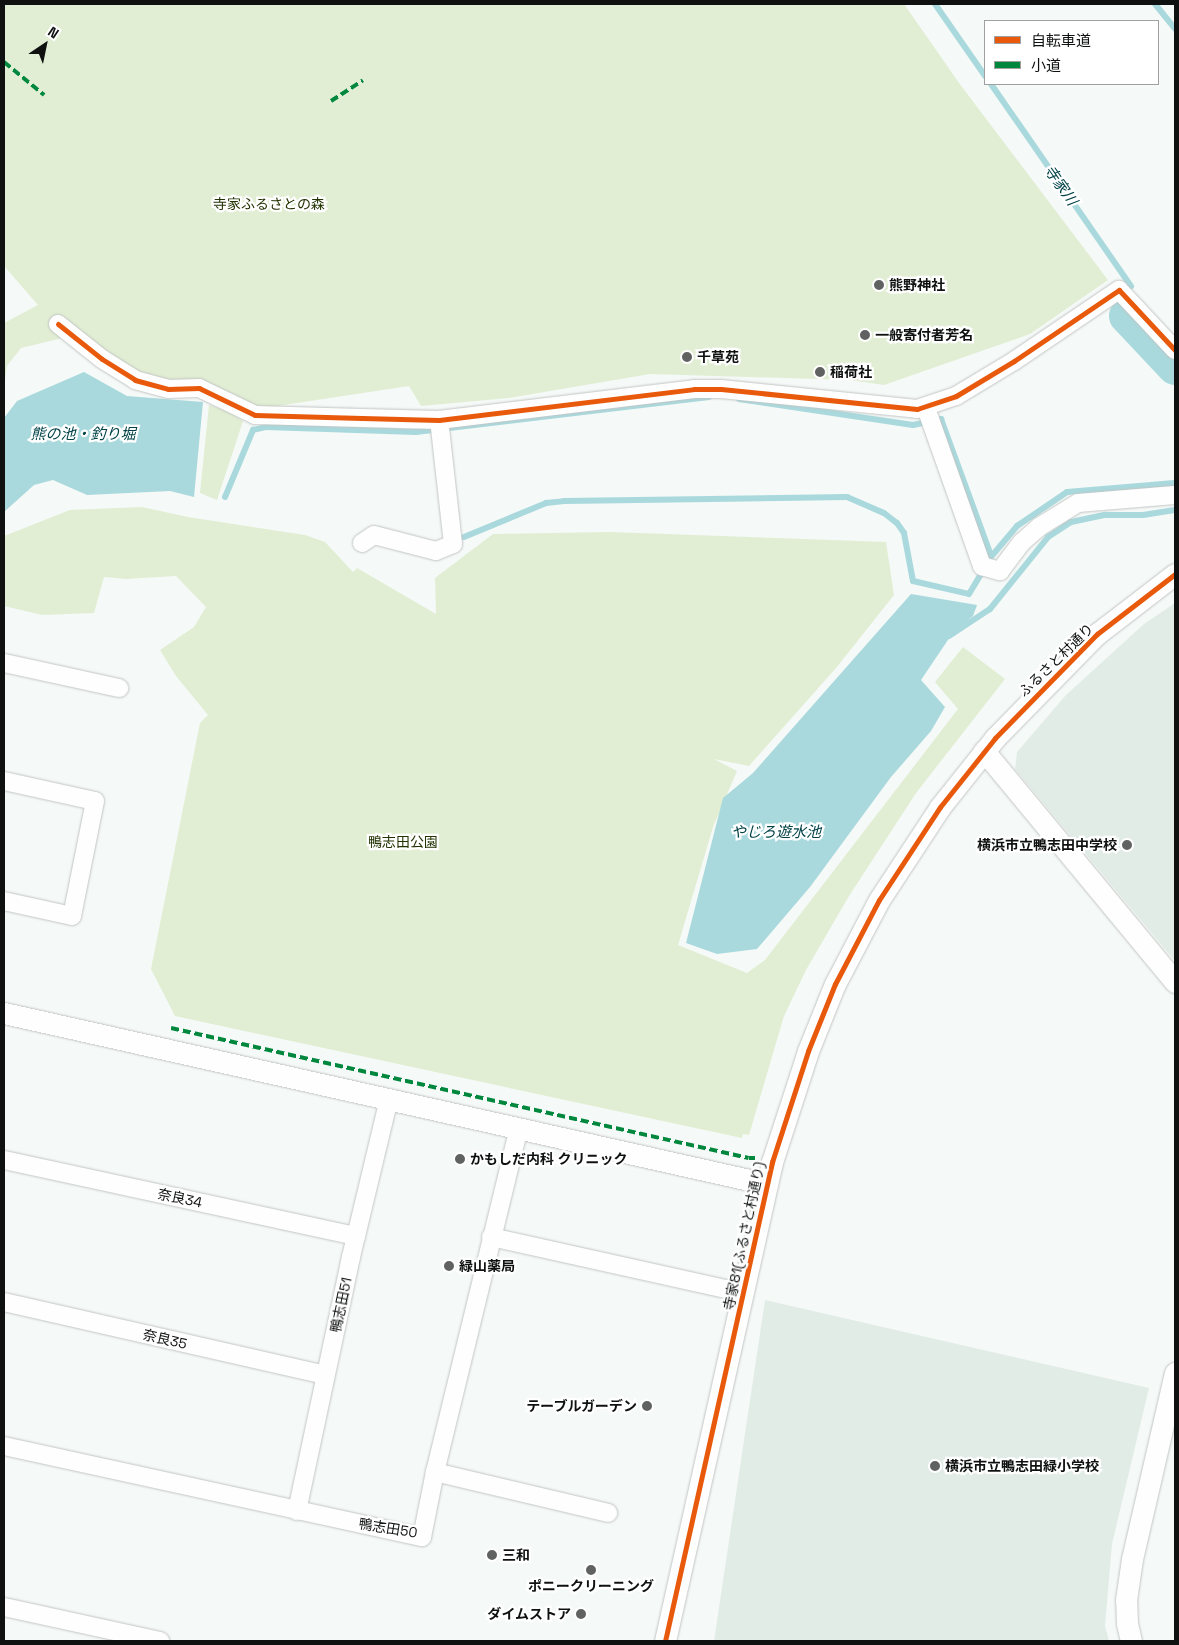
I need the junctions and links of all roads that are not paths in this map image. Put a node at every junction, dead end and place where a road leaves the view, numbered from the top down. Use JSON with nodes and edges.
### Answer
{"nodes":[{"id":1,"x":58,"y":324,"type":"dead end"},
{"id":2,"x":1175,"y":350,"type":"edge"},
{"id":3,"x":926,"y":408,"type":"junction"},
{"id":4,"x":439,"y":420,"type":"junction"},
{"id":5,"x":1175,"y":495,"type":"edge"},
{"id":6,"x":362,"y":543,"type":"dead end"},
{"id":7,"x":1175,"y":574,"type":"edge"},
{"id":8,"x":4,"y":663,"type":"edge"},
{"id":9,"x":119,"y":688,"type":"dead end"},
{"id":10,"x":984,"y":752,"type":"junction"},
{"id":11,"x":4,"y":781,"type":"edge"},
{"id":12,"x":940,"y":808,"type":"joint"},
{"id":13,"x":4,"y":902,"type":"edge"},
{"id":14,"x":1175,"y":982,"type":"edge"},
{"id":15,"x":4,"y":1013,"type":"edge"},
{"id":16,"x":389,"y":1099,"type":"junction"},
{"id":17,"x":519,"y":1128,"type":"junction"},
{"id":18,"x":4,"y":1160,"type":"edge"},
{"id":19,"x":767,"y":1184,"type":"junction"},
{"id":20,"x":356,"y":1236,"type":"junction"},
{"id":21,"x":491,"y":1237,"type":"junction"},
{"id":22,"x":744,"y":1293,"type":"junction"},
{"id":23,"x":4,"y":1302,"type":"edge"},
{"id":24,"x":1175,"y":1373,"type":"edge"},
{"id":25,"x":325,"y":1375,"type":"junction"},
{"id":26,"x":4,"y":1446,"type":"edge"},
{"id":27,"x":435,"y":1472,"type":"junction"},
{"id":28,"x":297,"y":1511,"type":"junction"},
{"id":29,"x":608,"y":1513,"type":"dead end"},
{"id":30,"x":4,"y":1607,"type":"edge"},
{"id":31,"x":160,"y":1641,"type":"edge"},
{"id":32,"x":665,"y":1641,"type":"edge"},
{"id":33,"x":1131,"y":1641,"type":"edge"}],
"edges":[{"from":1,"to":4,"type":"street"},
{"from":2,"to":3,"type":"street"},
{"from":3,"to":4,"type":"street"},
{"from":3,"to":5,"type":"street"},
{"from":4,"to":6,"type":"street"},
{"from":7,"to":10,"type":"street","name":"ふるさと村通り"},
{"from":8,"to":9,"type":"street"},
{"from":10,"to":12,"type":"street","name":"ふるさと村通り"},
{"from":10,"to":14,"type":"street"},
{"from":11,"to":13,"type":"street"},
{"from":12,"to":19,"type":"street","name":"寺家81(ふるさと村通り)"},
{"from":15,"to":16,"type":"street"},
{"from":16,"to":17,"type":"street"},
{"from":16,"to":20,"type":"street","name":"鴨志田51"},
{"from":17,"to":19,"type":"street"},
{"from":17,"to":21,"type":"street","name":"鴨志田50"},
{"from":18,"to":20,"type":"street","name":"奈良34"},
{"from":19,"to":22,"type":"street","name":"寺家81(ふるさと村通り)"},
{"from":20,"to":25,"type":"street","name":"鴨志田51"},
{"from":21,"to":22,"type":"street"},
{"from":21,"to":27,"type":"street","name":"鴨志田50"},
{"from":22,"to":32,"type":"street","name":"寺家81(ふるさと村通り)"},
{"from":23,"to":25,"type":"street","name":"奈良35"},
{"from":24,"to":33,"type":"street"},
{"from":25,"to":28,"type":"street","name":"鴨志田51"},
{"from":26,"to":28,"type":"street","name":"鴨志田50"},
{"from":27,"to":28,"type":"street","name":"鴨志田50"},
{"from":27,"to":29,"type":"street"},
{"from":30,"to":31,"type":"street"}]}
